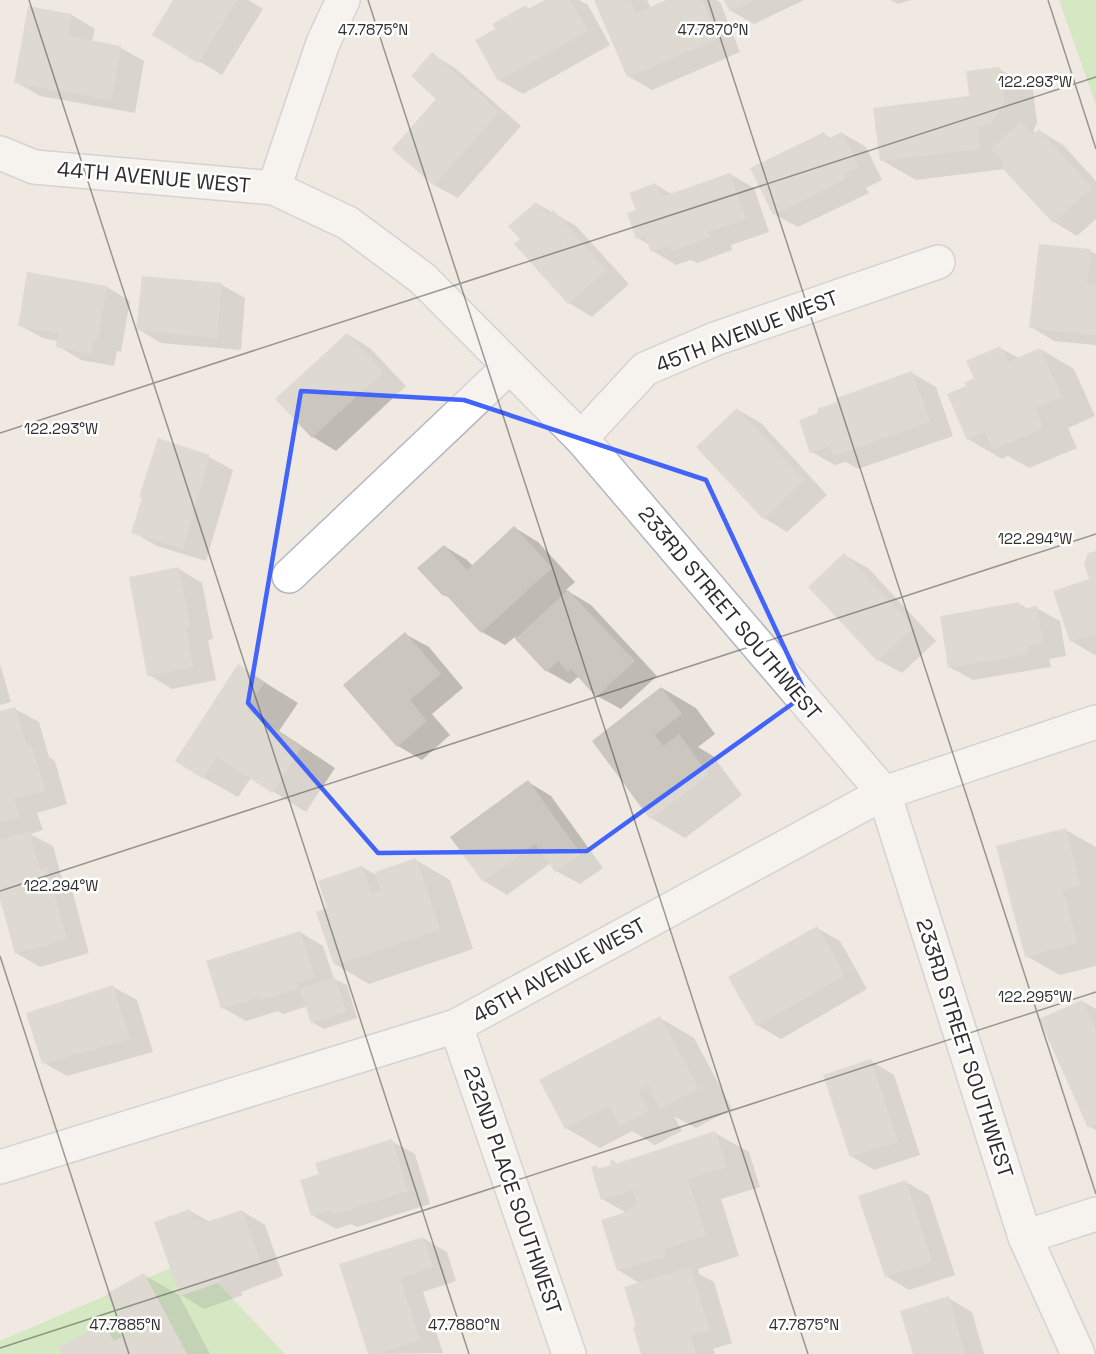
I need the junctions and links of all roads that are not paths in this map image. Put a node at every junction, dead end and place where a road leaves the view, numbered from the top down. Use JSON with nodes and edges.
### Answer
{"nodes":[{"id":1,"x":344,"y":0,"type":"edge"},
{"id":2,"x":0,"y":153,"type":"edge"},
{"id":3,"x":274,"y":188,"type":"junction"},
{"id":4,"x":938,"y":262,"type":"dead end"},
{"id":5,"x":509,"y":367,"type":"junction"},
{"id":6,"x":581,"y":438,"type":"junction"},
{"id":7,"x":289,"y":576,"type":"dead end"},
{"id":8,"x":1096,"y":722,"type":"edge"},
{"id":9,"x":884,"y":794,"type":"junction"},
{"id":10,"x":456,"y":1026,"type":"junction"},
{"id":11,"x":0,"y":1167,"type":"edge"},
{"id":12,"x":1096,"y":1214,"type":"edge"},
{"id":13,"x":1024,"y":1237,"type":"junction"},
{"id":14,"x":569,"y":1354,"type":"edge"},
{"id":15,"x":1078,"y":1354,"type":"edge"}],
"edges":[{"from":1,"to":3,"type":"street"},
{"from":2,"to":3,"type":"street","name":"44TH AVENUE WEST"},
{"from":3,"to":5,"type":"street","name":"233RD STREET SOUTHWEST"},
{"from":4,"to":6,"type":"street","name":"45TH AVENUE WEST"},
{"from":5,"to":6,"type":"street","name":"233RD STREET SOUTHWEST"},
{"from":5,"to":7,"type":"street"},
{"from":6,"to":9,"type":"street","name":"233RD STREET SOUTHWEST"},
{"from":8,"to":9,"type":"street","name":"46TH AVENUE WEST"},
{"from":9,"to":10,"type":"street","name":"46TH AVENUE WEST"},
{"from":9,"to":13,"type":"street","name":"233RD STREET SOUTHWEST"},
{"from":10,"to":11,"type":"street","name":"46TH AVENUE WEST"},
{"from":10,"to":14,"type":"street","name":"232ND PLACE SOUTHWEST"},
{"from":12,"to":13,"type":"street"},
{"from":13,"to":15,"type":"street","name":"233RD STREET SOUTHWEST"}]}
